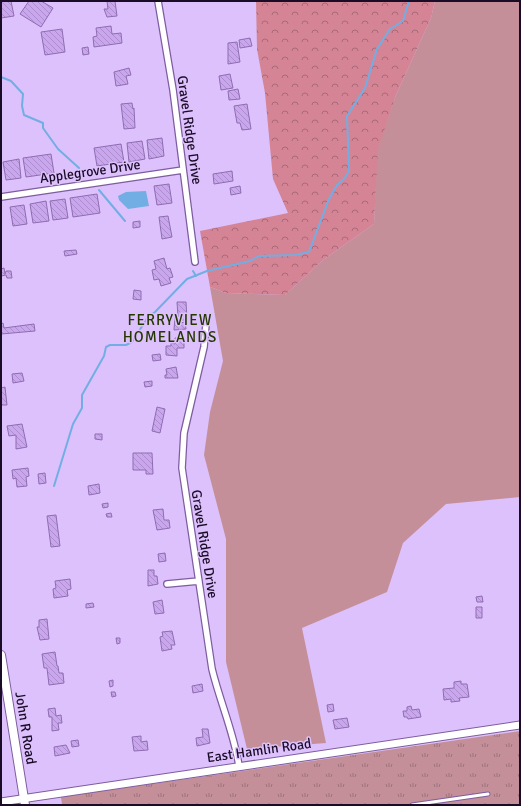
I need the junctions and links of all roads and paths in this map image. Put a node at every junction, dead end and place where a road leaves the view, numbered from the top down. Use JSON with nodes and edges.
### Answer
{"nodes":[{"id":1,"x":158,"y":1,"type":"edge"},
{"id":2,"x":183,"y":170,"type":"junction"},
{"id":3,"x":1,"y":197,"type":"edge"},
{"id":4,"x":195,"y":262,"type":"dead end"},
{"id":5,"x":206,"y":324,"type":"dead end"},
{"id":6,"x":199,"y":581,"type":"junction"},
{"id":7,"x":167,"y":584,"type":"dead end"},
{"id":8,"x":1,"y":655,"type":"edge"},
{"id":9,"x":520,"y":725,"type":"edge"},
{"id":10,"x":239,"y":766,"type":"junction"},
{"id":11,"x":488,"y":794,"type":"dead end"},
{"id":12,"x":1,"y":802,"type":"edge"},
{"id":13,"x":25,"y":802,"type":"edge"},
{"id":14,"x":412,"y":805,"type":"edge"}],
"edges":[{"from":1,"to":2,"type":"street","name":"Gravel Ridge Drive"},
{"from":2,"to":3,"type":"street","name":"Applegrove Drive"},
{"from":2,"to":4,"type":"street","name":"Gravel Ridge Drive"},
{"from":5,"to":6,"type":"street","name":"Gravel Ridge Drive"},
{"from":6,"to":7,"type":"street"},
{"from":6,"to":10,"type":"street","name":"Gravel Ridge Drive"},
{"from":8,"to":13,"type":"main road","name":"John R Road"},
{"from":9,"to":10,"type":"street","name":"East Hamlin Road"},
{"from":10,"to":13,"type":"street","name":"East Hamlin Road"},
{"from":11,"to":14,"type":"lane"},
{"from":12,"to":13,"type":"street","name":"East Hamlin Road"}]}
